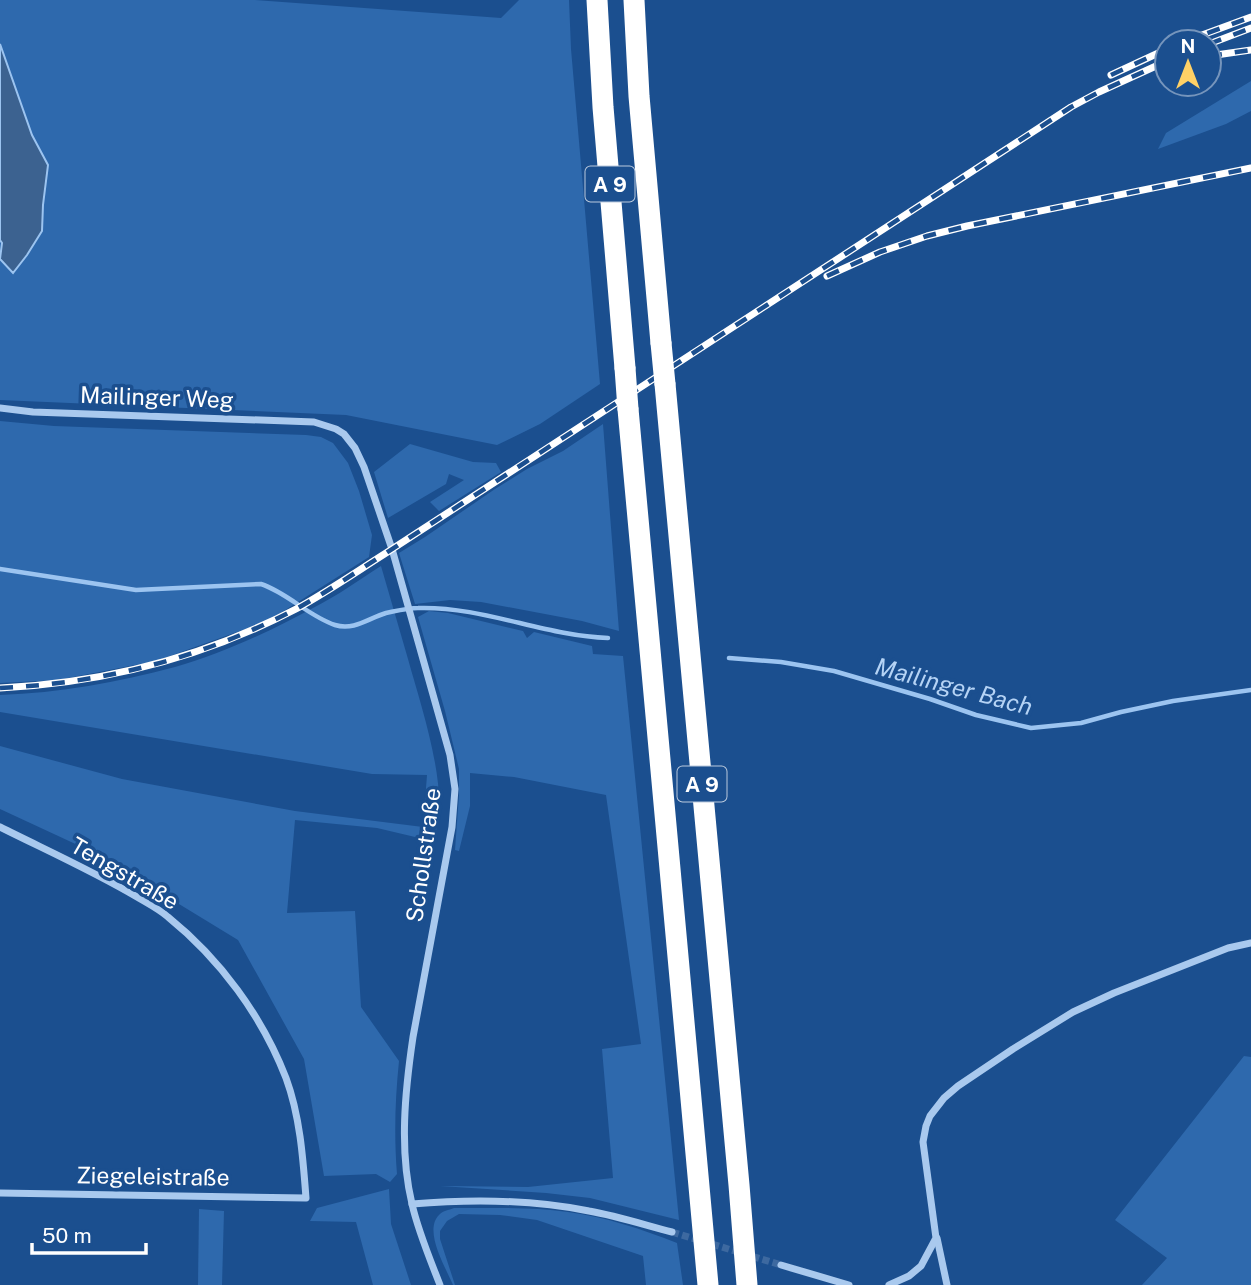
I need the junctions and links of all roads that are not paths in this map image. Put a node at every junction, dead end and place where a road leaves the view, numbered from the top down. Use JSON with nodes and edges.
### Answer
{"nodes":[{"id":1,"x":597,"y":0,"type":"edge"},
{"id":2,"x":634,"y":0,"type":"edge"},
{"id":3,"x":0,"y":408,"type":"edge"},
{"id":4,"x":314,"y":422,"type":"joint"},
{"id":5,"x":0,"y":827,"type":"edge"},
{"id":6,"x":1251,"y":943,"type":"edge"},
{"id":7,"x":0,"y":1193,"type":"edge"},
{"id":8,"x":306,"y":1198,"type":"joint"},
{"id":9,"x":412,"y":1203,"type":"junction"},
{"id":10,"x":672,"y":1232,"type":"tunnel mouth"},
{"id":11,"x":936,"y":1238,"type":"junction"},
{"id":12,"x":781,"y":1265,"type":"tunnel mouth"},
{"id":13,"x":440,"y":1285,"type":"edge"},
{"id":14,"x":708,"y":1285,"type":"edge"},
{"id":15,"x":747,"y":1285,"type":"edge"},
{"id":16,"x":849,"y":1285,"type":"edge"},
{"id":17,"x":889,"y":1285,"type":"edge"},
{"id":18,"x":947,"y":1285,"type":"edge"}],
"edges":[{"from":1,"to":14,"type":"highway","number":"A 9","bridge":true},
{"from":2,"to":15,"type":"highway","number":"A 9","bridge":true},
{"from":3,"to":4,"type":"street","name":"Mailinger Weg"},
{"from":4,"to":9,"type":"street","name":"Schollstraße"},
{"from":5,"to":8,"type":"street","name":"Tengstraße"},
{"from":6,"to":11,"type":"street"},
{"from":7,"to":8,"type":"street","name":"Ziegeleistraße"},
{"from":9,"to":10,"type":"street"},
{"from":9,"to":13,"type":"street","name":"Schollstraße"},
{"from":11,"to":17,"type":"street"},
{"from":11,"to":18,"type":"street"},
{"from":12,"to":16,"type":"street"}]}
